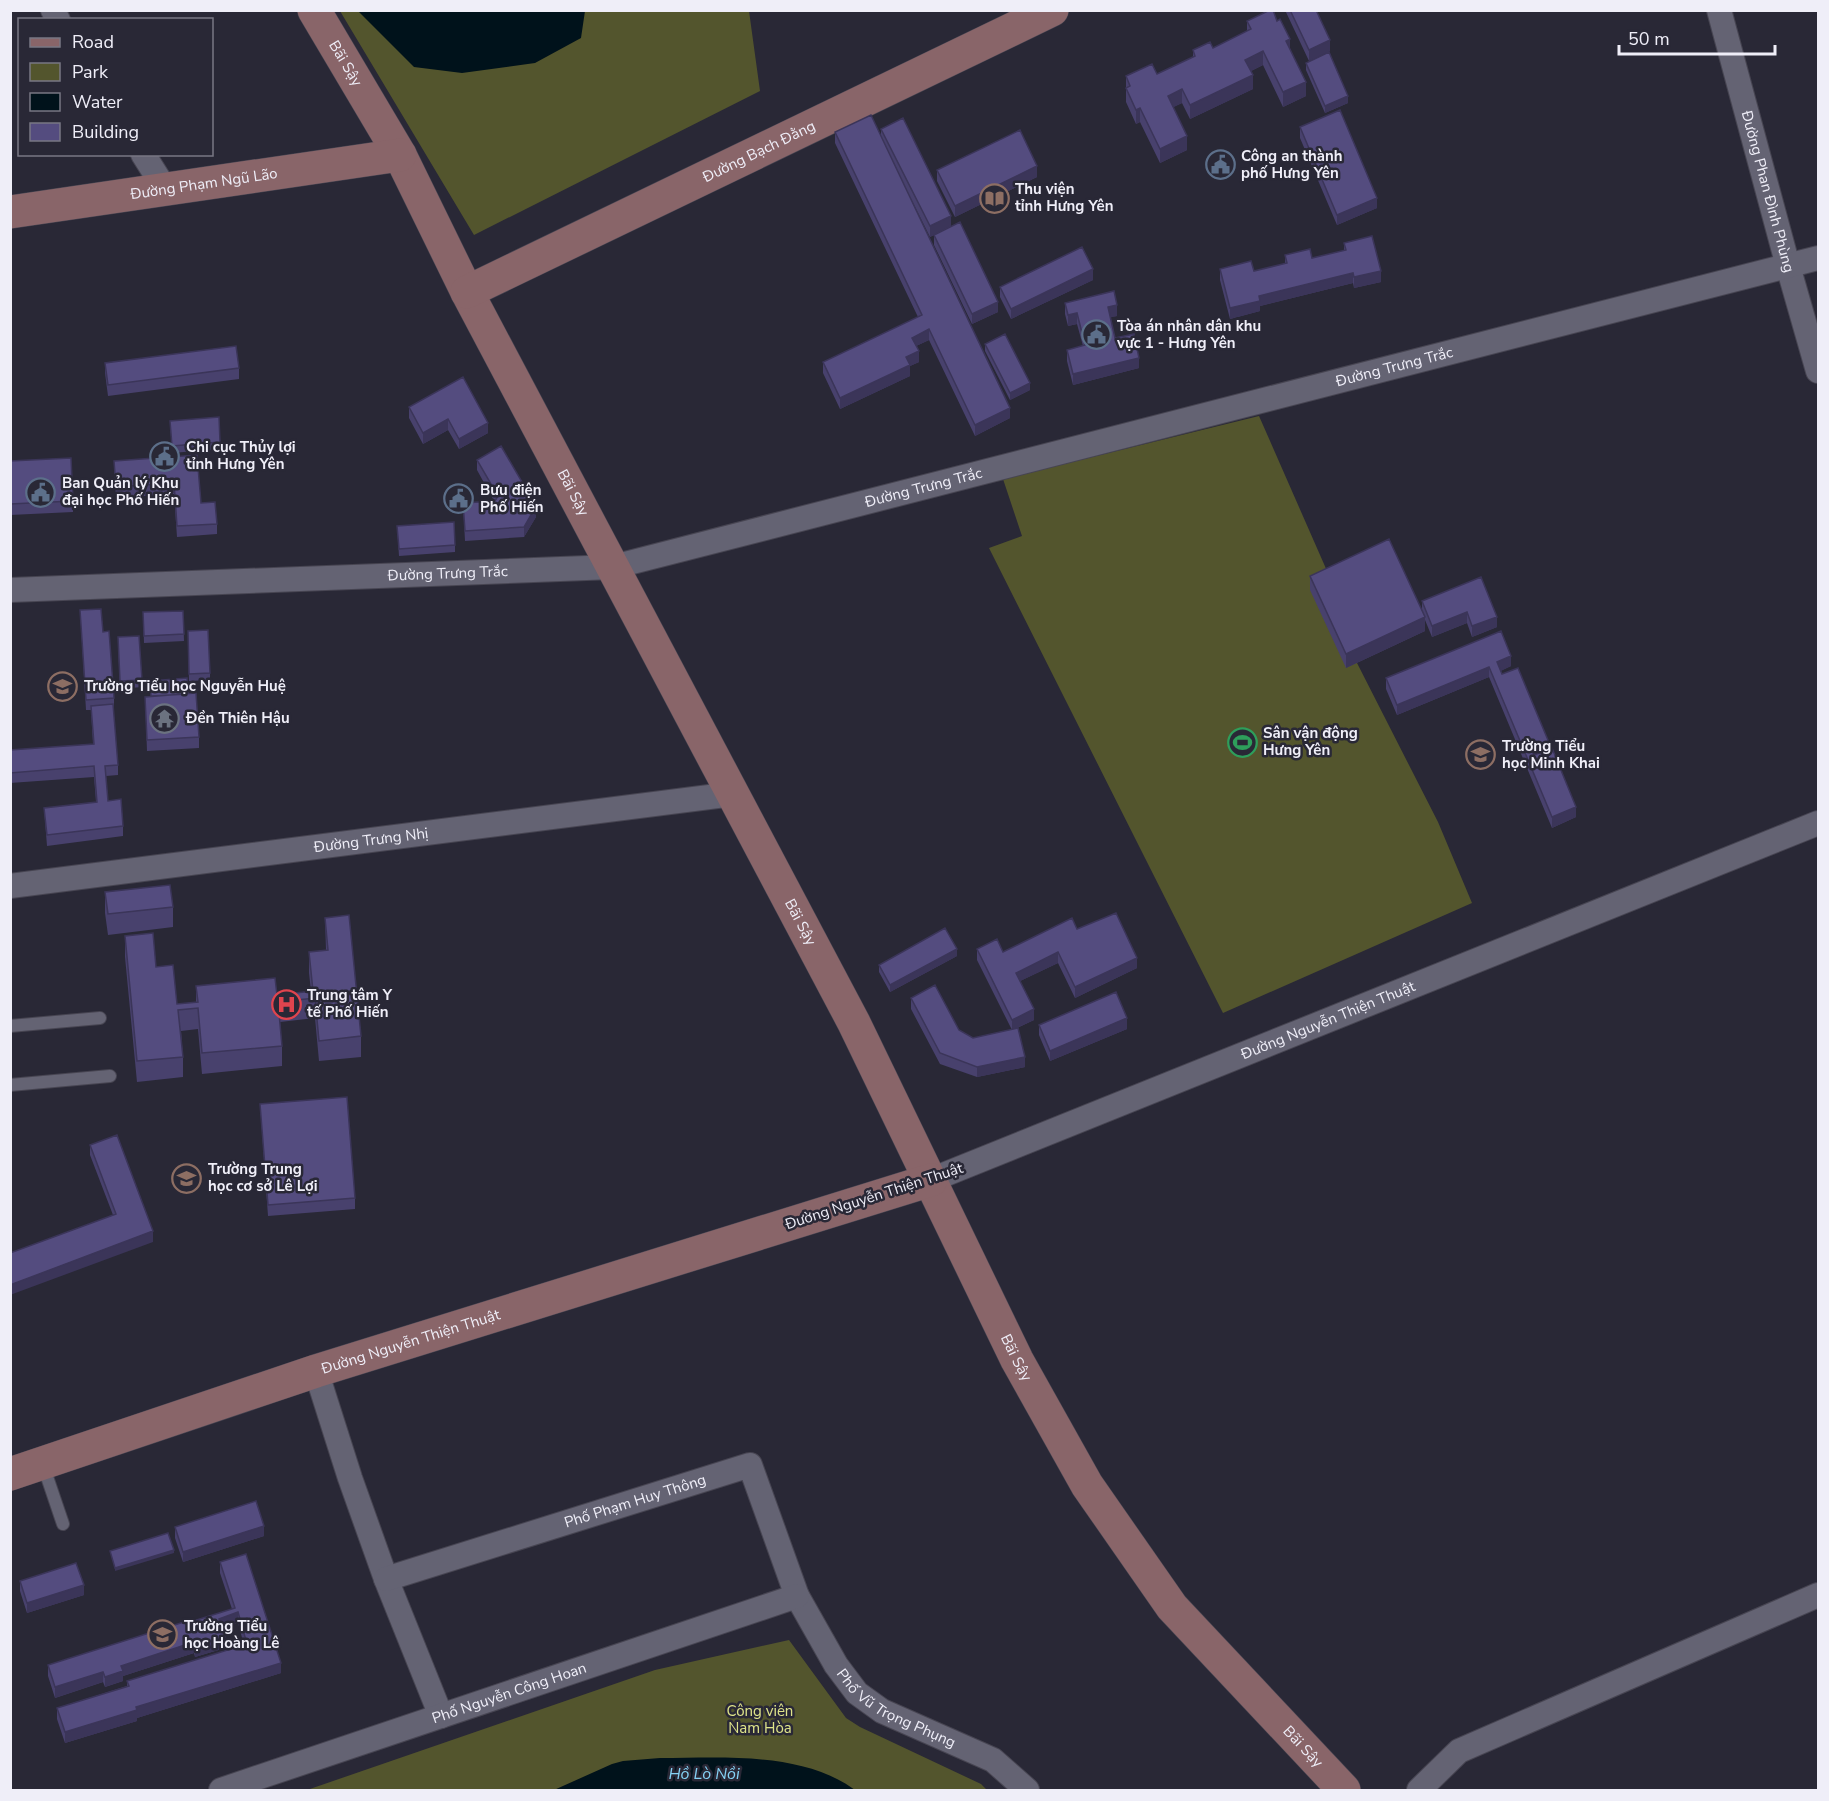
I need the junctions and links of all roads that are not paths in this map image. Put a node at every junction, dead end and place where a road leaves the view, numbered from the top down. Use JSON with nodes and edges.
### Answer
{"nodes":[{"id":1,"x":314,"y":10,"type":"edge"},
{"id":2,"x":1052,"y":10,"type":"edge"},
{"id":3,"x":1719,"y":10,"type":"edge"},
{"id":4,"x":400,"y":155,"type":"junction"},
{"id":5,"x":144,"y":156,"type":"edge"},
{"id":6,"x":165,"y":189,"type":"junction"},
{"id":7,"x":10,"y":212,"type":"edge"},
{"id":8,"x":1818,"y":258,"type":"edge"},
{"id":9,"x":1788,"y":266,"type":"junction"},
{"id":10,"x":467,"y":292,"type":"junction"},
{"id":11,"x":1818,"y":371,"type":"edge"},
{"id":12,"x":613,"y":567,"type":"junction"},
{"id":13,"x":10,"y":590,"type":"edge"},
{"id":14,"x":733,"y":794,"type":"junction"},
{"id":15,"x":1818,"y":823,"type":"edge"},
{"id":16,"x":10,"y":886,"type":"edge"},
{"id":17,"x":100,"y":1018,"type":"dead end"},
{"id":18,"x":10,"y":1026,"type":"edge"},
{"id":19,"x":110,"y":1076,"type":"dead end"},
{"id":20,"x":10,"y":1085,"type":"edge"},
{"id":21,"x":931,"y":1180,"type":"junction"},
{"id":22,"x":316,"y":1371,"type":"junction"},
{"id":23,"x":43,"y":1463,"type":"junction"},
{"id":24,"x":10,"y":1474,"type":"edge"},
{"id":25,"x":63,"y":1524,"type":"dead end"},
{"id":26,"x":386,"y":1579,"type":"junction"},
{"id":27,"x":1818,"y":1595,"type":"edge"},
{"id":28,"x":797,"y":1596,"type":"junction"},
{"id":29,"x":441,"y":1716,"type":"junction"},
{"id":30,"x":221,"y":1791,"type":"edge"},
{"id":31,"x":1027,"y":1791,"type":"edge"},
{"id":32,"x":1344,"y":1791,"type":"edge"},
{"id":33,"x":1419,"y":1791,"type":"edge"}],
"edges":[{"from":1,"to":4,"type":"street","name":"Bãi Sậy"},
{"from":2,"to":10,"type":"street","name":"Đường Bạch Đằng"},
{"from":3,"to":9,"type":"street","name":"Đường Phan Đình Phùng"},
{"from":4,"to":6,"type":"street","name":"Đường Phạm Ngũ Lão"},
{"from":4,"to":10,"type":"street","name":"Bãi Sậy"},
{"from":5,"to":6,"type":"street"},
{"from":6,"to":7,"type":"street","name":"Đường Phạm Ngũ Lão"},
{"from":8,"to":9,"type":"street","name":"Đường Trưng Trắc"},
{"from":9,"to":11,"type":"street","name":"Đường Phan Đình Phùng"},
{"from":9,"to":12,"type":"street","name":"Đường Trưng Trắc"},
{"from":10,"to":12,"type":"street","name":"Bãi Sậy"},
{"from":12,"to":13,"type":"street","name":"Đường Trưng Trắc"},
{"from":12,"to":14,"type":"street","name":"Bãi Sậy"},
{"from":14,"to":16,"type":"street","name":"Đường Trưng Nhị"},
{"from":14,"to":21,"type":"street","name":"Bãi Sậy"},
{"from":15,"to":21,"type":"street","name":"Đường Nguyễn Thiện Thuật"},
{"from":17,"to":18,"type":"lane"},
{"from":19,"to":20,"type":"lane"},
{"from":21,"to":22,"type":"street","name":"Đường Nguyễn Thiện Thuật"},
{"from":21,"to":32,"type":"street","name":"Bãi Sậy"},
{"from":22,"to":23,"type":"street","name":"Đường Nguyễn Thiện Thuật"},
{"from":22,"to":26,"type":"street"},
{"from":23,"to":24,"type":"street","name":"Đường Nguyễn Thiện Thuật"},
{"from":23,"to":25,"type":"lane"},
{"from":26,"to":28,"type":"street","name":"Phố Phạm Huy Thông"},
{"from":26,"to":29,"type":"street"},
{"from":27,"to":33,"type":"street"},
{"from":28,"to":29,"type":"street","name":"Phố Nguyễn Công Hoan"},
{"from":28,"to":31,"type":"street","name":"Phố Vũ Trọng Phụng"},
{"from":29,"to":30,"type":"street","name":"Phố Nguyễn Công Hoan"}]}
